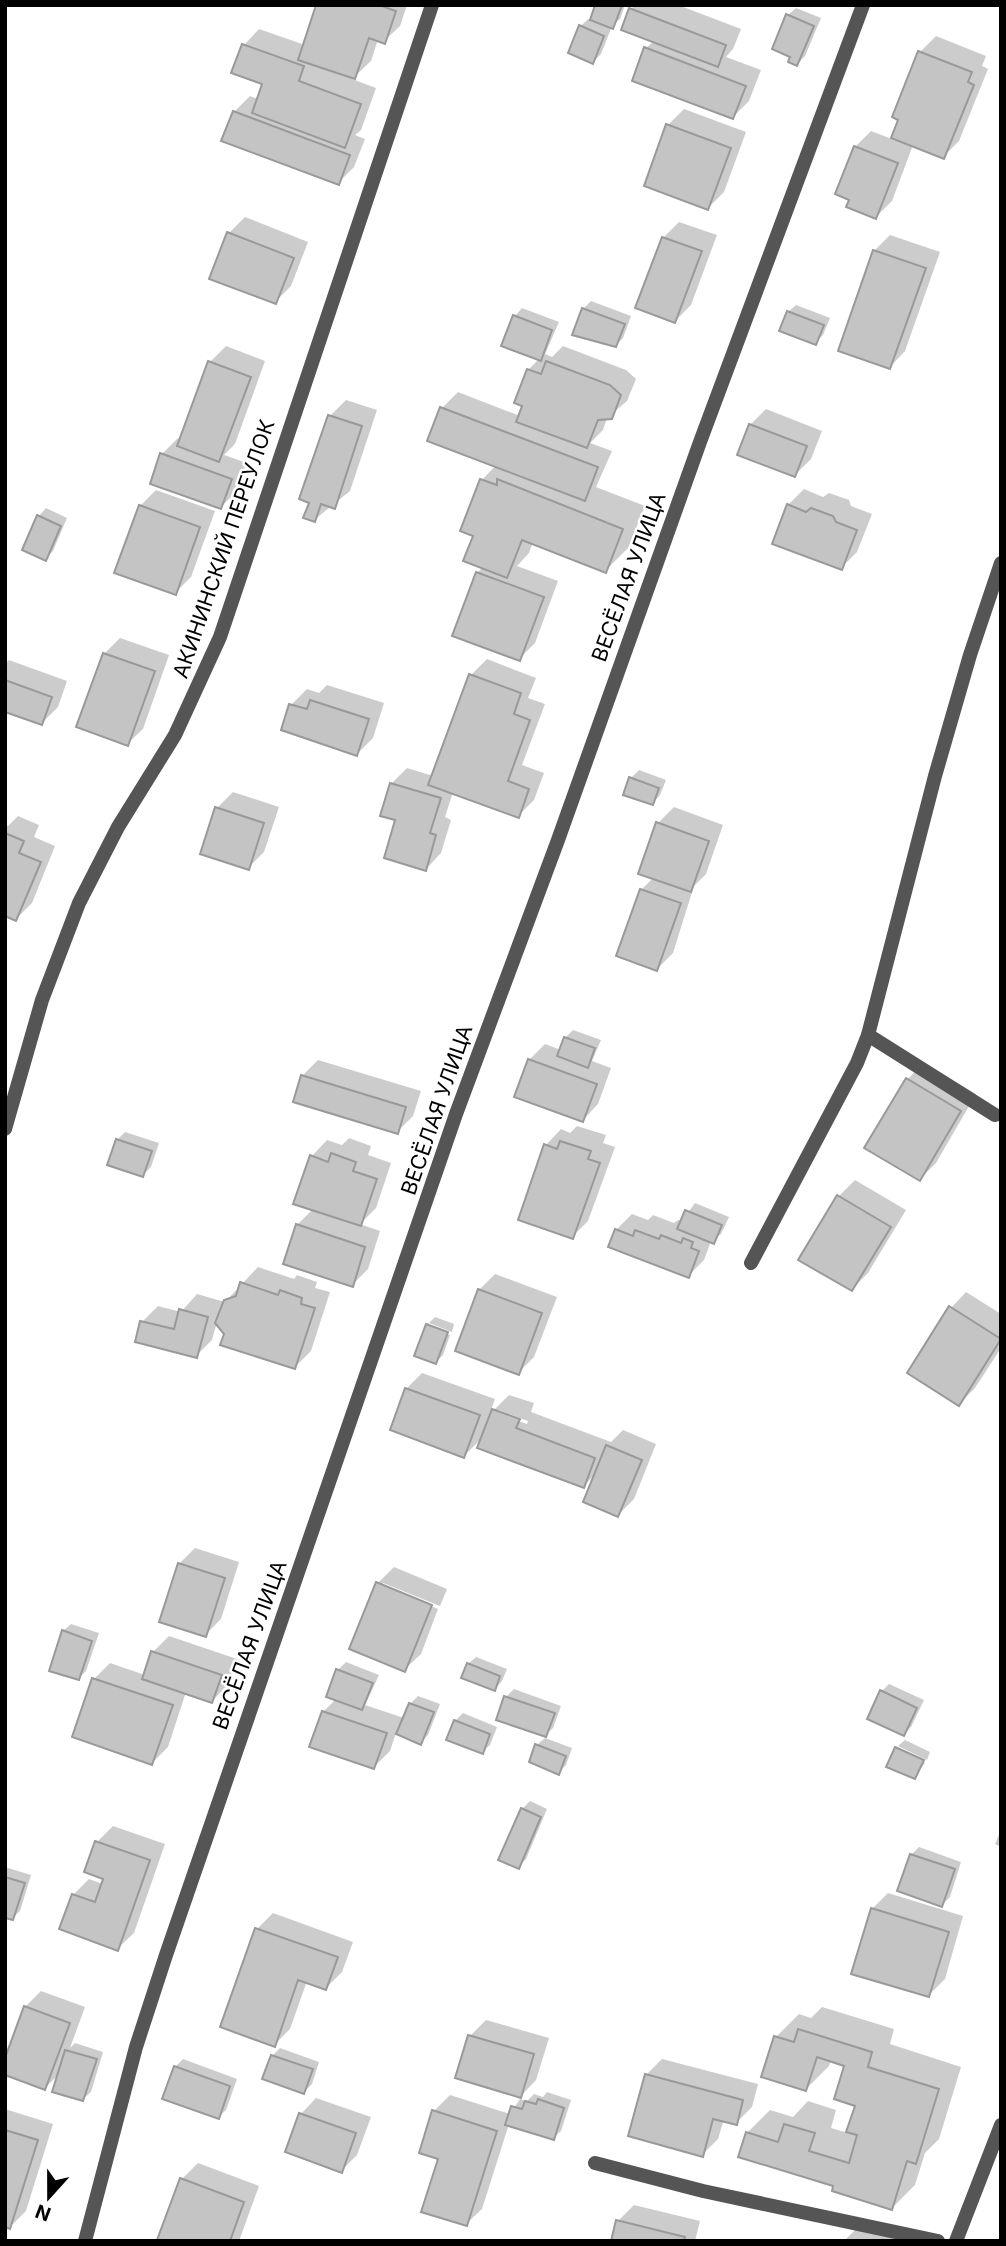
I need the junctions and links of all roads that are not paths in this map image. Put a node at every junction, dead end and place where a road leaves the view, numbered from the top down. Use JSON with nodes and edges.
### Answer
{"nodes":[{"id":1,"x":432,"y":5,"type":"edge"},
{"id":2,"x":863,"y":5,"type":"edge"},
{"id":3,"x":1001,"y":563,"type":"edge"},
{"id":4,"x":868,"y":1035,"type":"junction"},
{"id":5,"x":995,"y":1115,"type":"dead end"},
{"id":6,"x":5,"y":1129,"type":"edge"},
{"id":7,"x":751,"y":1263,"type":"dead end"},
{"id":8,"x":1001,"y":2125,"type":"edge"},
{"id":9,"x":595,"y":2163,"type":"dead end"},
{"id":10,"x":85,"y":2241,"type":"edge"},
{"id":11,"x":938,"y":2241,"type":"edge"},
{"id":12,"x":956,"y":2241,"type":"edge"}],
"edges":[{"from":1,"to":6,"type":"street","name":"АКИНИНСКИЙ ПЕРЕУЛОК"},
{"from":2,"to":10,"type":"street","name":"ВЕСЁЛАЯ УЛИЦА"},
{"from":3,"to":4,"type":"street"},
{"from":4,"to":5,"type":"street"},
{"from":4,"to":7,"type":"street"},
{"from":8,"to":12,"type":"street"},
{"from":9,"to":11,"type":"street"}]}
